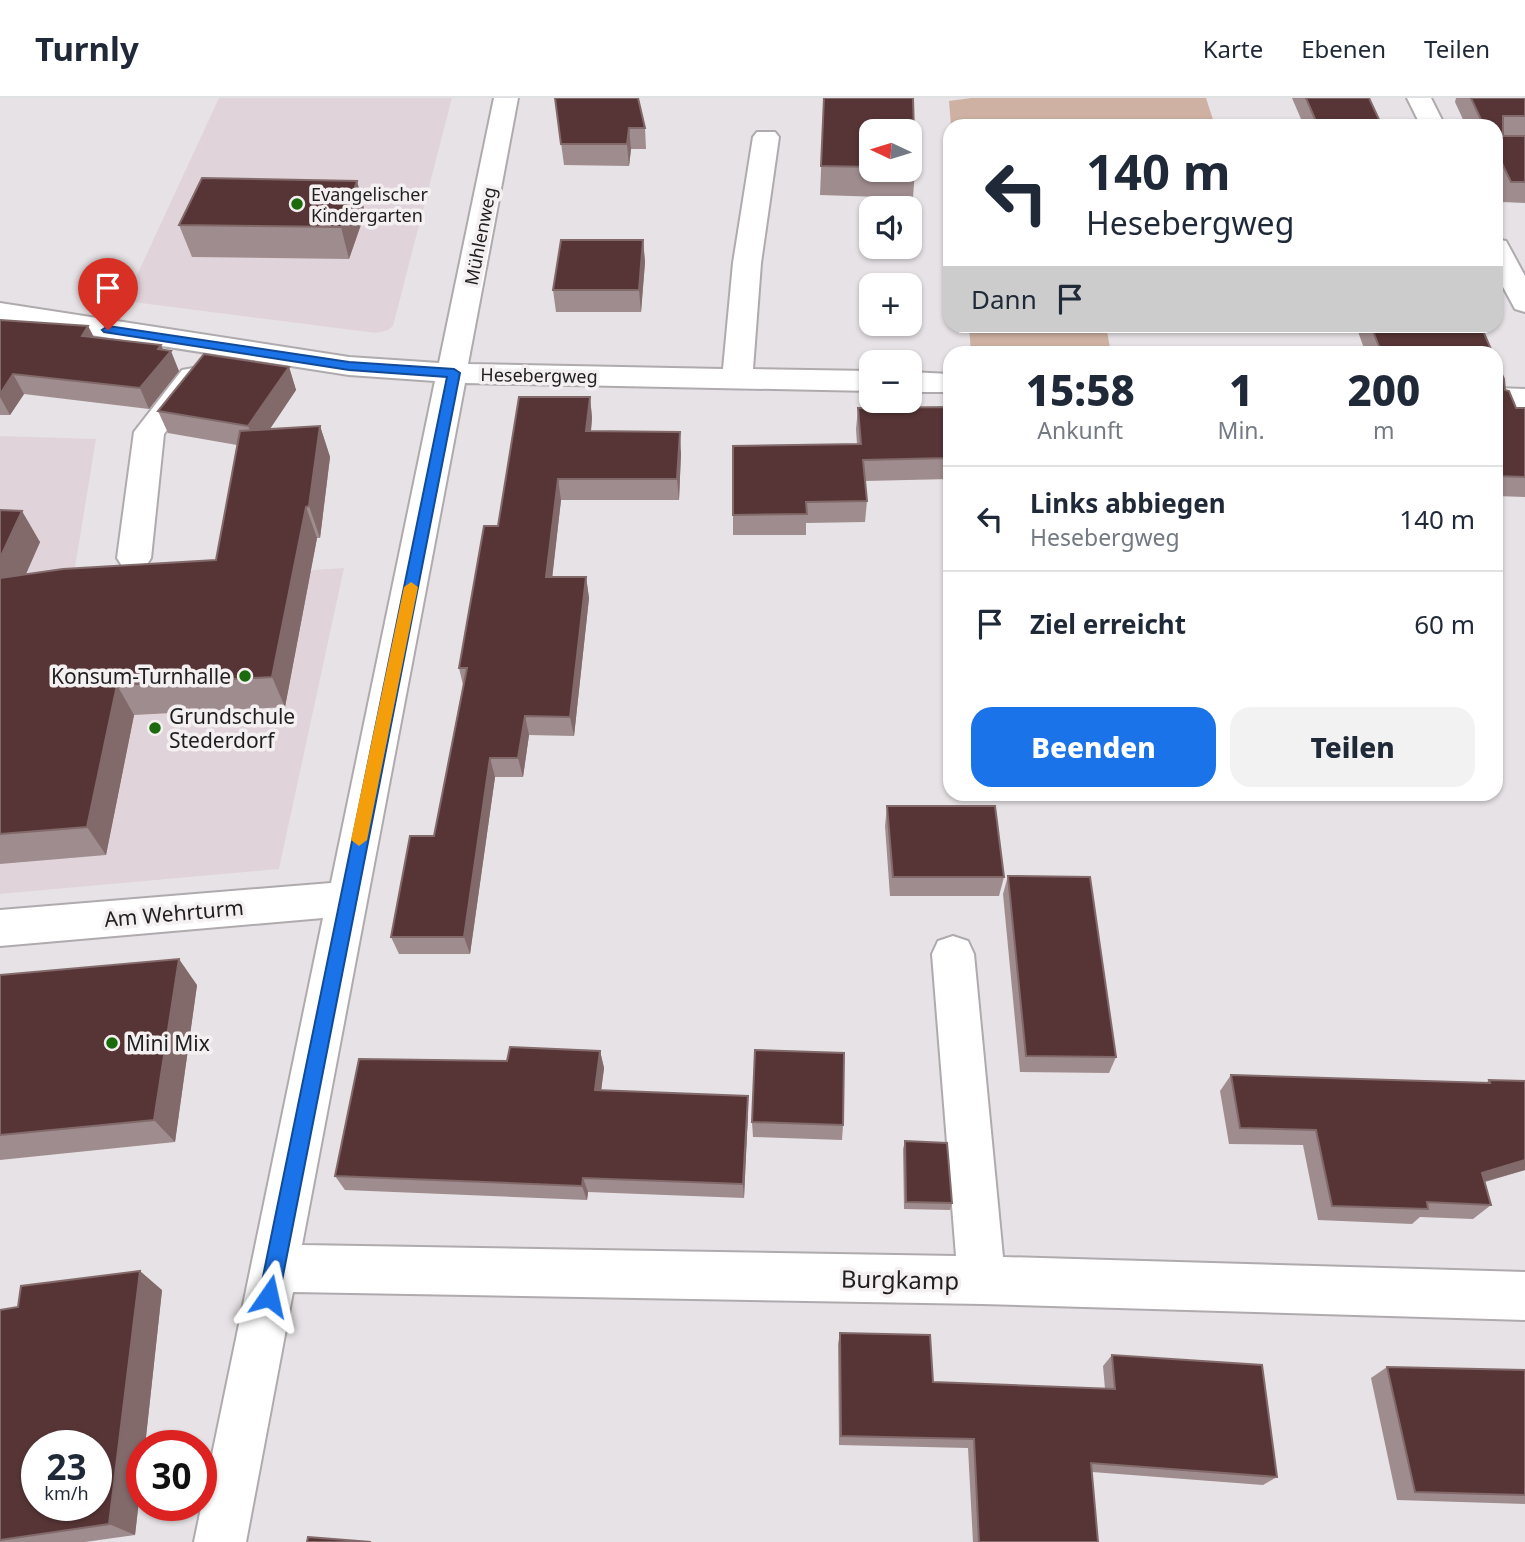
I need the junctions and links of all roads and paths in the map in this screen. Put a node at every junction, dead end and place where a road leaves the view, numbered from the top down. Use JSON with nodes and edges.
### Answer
{"nodes":[{"id":1,"x":506,"y":98,"type":"edge"},
{"id":2,"x":1419,"y":98,"type":"edge"},
{"id":3,"x":1430,"y":119,"type":"edge"},
{"id":4,"x":766,"y":136,"type":"dead end"},
{"id":5,"x":1503,"y":261,"type":"edge"},
{"id":6,"x":1525,"y":303,"type":"edge"},
{"id":7,"x":0,"y":312,"type":"edge"},
{"id":8,"x":217,"y":347,"type":"junction"},
{"id":9,"x":454,"y":373,"type":"junction"},
{"id":10,"x":737,"y":378,"type":"junction"},
{"id":11,"x":859,"y":381,"type":"edge"},
{"id":12,"x":922,"y":382,"type":"edge"},
{"id":13,"x":943,"y":383,"type":"edge"},
{"id":14,"x":1503,"y":398,"type":"edge"},
{"id":15,"x":1525,"y":399,"type":"edge"},
{"id":16,"x":134,"y":558,"type":"dead end"},
{"id":17,"x":347,"y":899,"type":"junction"},
{"id":18,"x":0,"y":928,"type":"edge"},
{"id":19,"x":953,"y":954,"type":"dead end"},
{"id":20,"x":274,"y":1268,"type":"junction"},
{"id":21,"x":982,"y":1280,"type":"junction"},
{"id":22,"x":1525,"y":1296,"type":"edge"},
{"id":23,"x":220,"y":1542,"type":"edge"}],
"edges":[{"from":1,"to":9,"type":"street","name":"Mühlenweg"},
{"from":2,"to":3,"type":"street"},
{"from":4,"to":10,"type":"street"},
{"from":5,"to":6,"type":"street"},
{"from":7,"to":8,"type":"street","name":"Hesebergweg"},
{"from":8,"to":9,"type":"street","name":"Hesebergweg"},
{"from":8,"to":16,"type":"street"},
{"from":9,"to":10,"type":"street","name":"Hesebergweg"},
{"from":9,"to":17,"type":"street","name":"Mühlenweg"},
{"from":10,"to":11,"type":"street","name":"Hesebergweg"},
{"from":12,"to":13,"type":"street"},
{"from":14,"to":15,"type":"street"},
{"from":17,"to":18,"type":"street","name":"Am Wehrturm"},
{"from":17,"to":20,"type":"street","name":"Mühlenweg"},
{"from":19,"to":21,"type":"street"},
{"from":20,"to":21,"type":"street","name":"Burgkamp"},
{"from":20,"to":23,"type":"street","name":"Mühlenweg"},
{"from":21,"to":22,"type":"street","name":"Burgkamp"}]}
